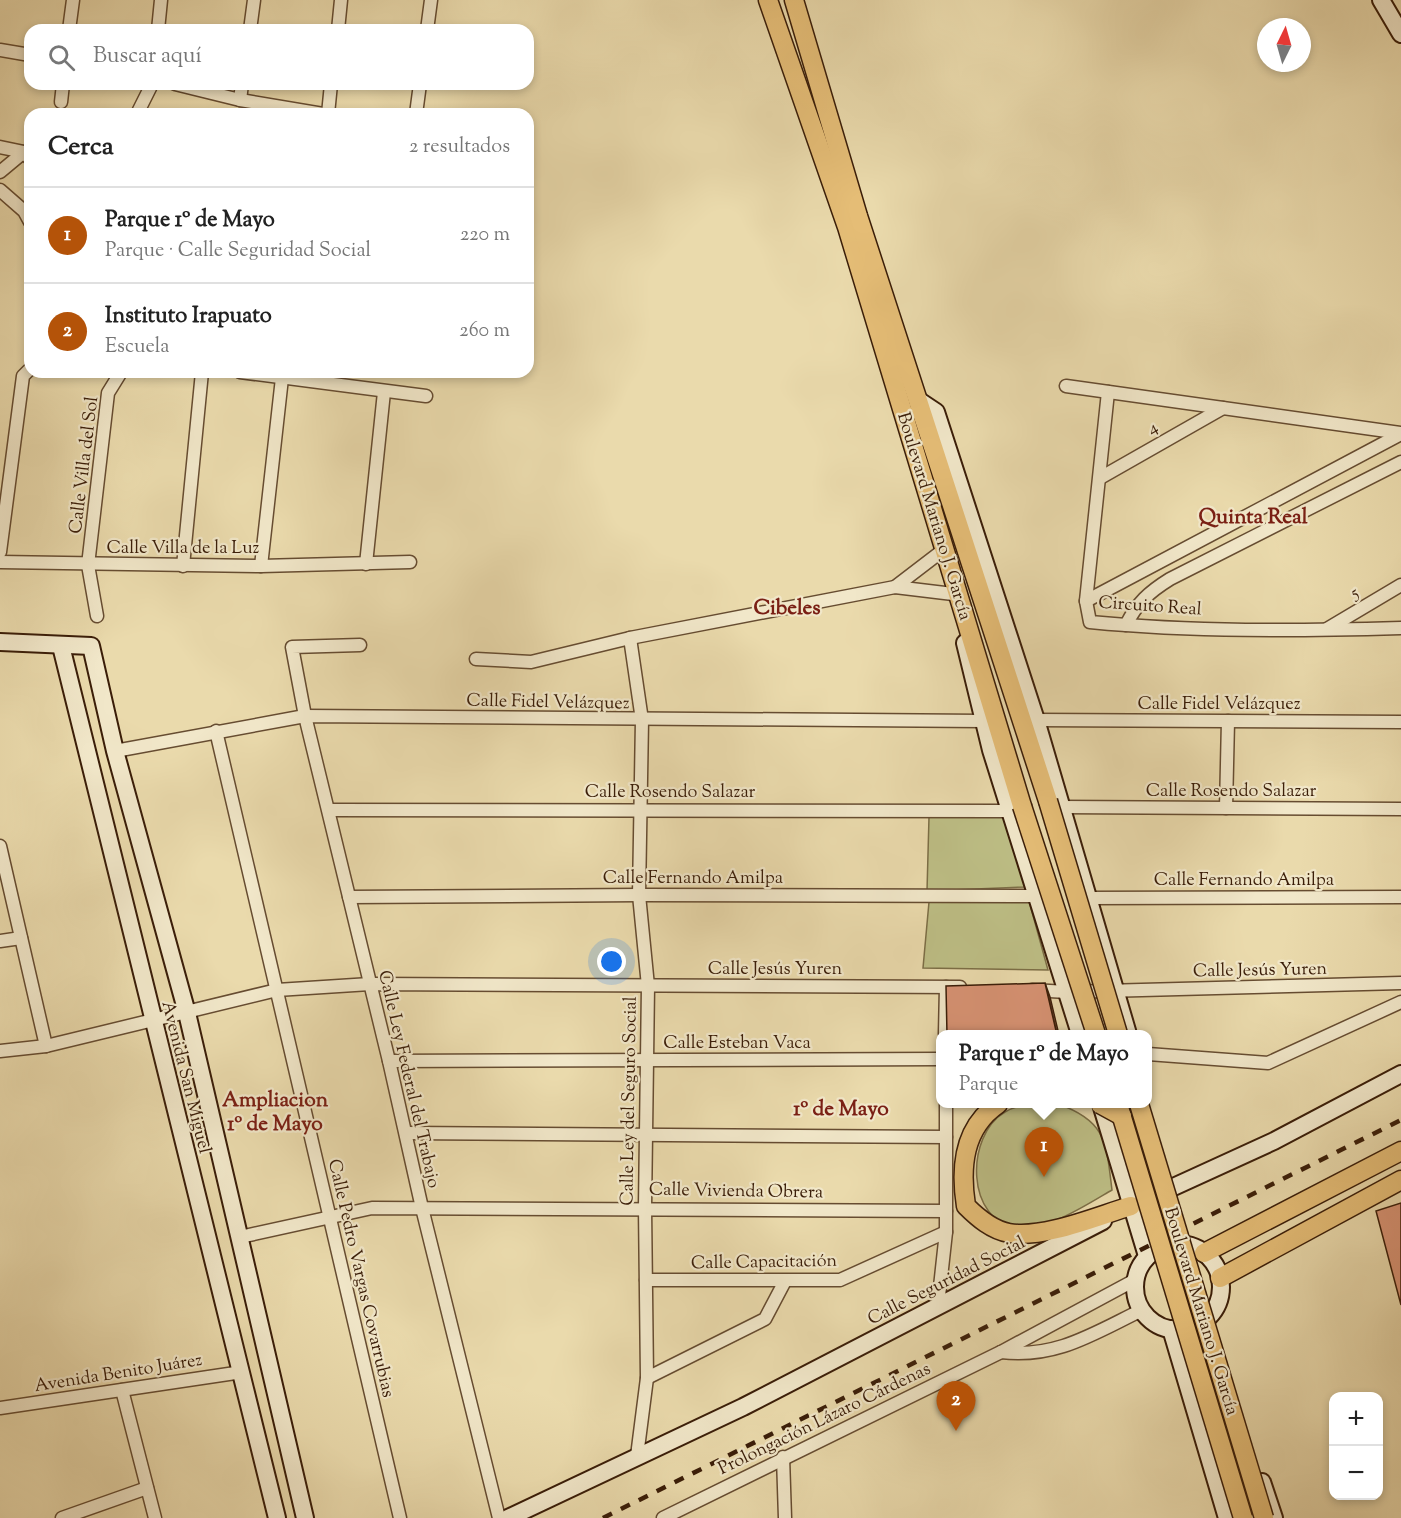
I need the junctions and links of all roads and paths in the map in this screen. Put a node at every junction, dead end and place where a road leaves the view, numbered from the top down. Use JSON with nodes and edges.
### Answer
{"nodes":[{"id":1,"x":73,"y":0,"type":"edge"},
{"id":2,"x":161,"y":0,"type":"edge"},
{"id":3,"x":254,"y":0,"type":"edge"},
{"id":4,"x":341,"y":0,"type":"edge"},
{"id":5,"x":431,"y":0,"type":"edge"},
{"id":6,"x":768,"y":0,"type":"edge"},
{"id":7,"x":794,"y":0,"type":"edge"},
{"id":8,"x":1381,"y":0,"type":"edge"},
{"id":9,"x":70,"y":24,"type":"edge"},
{"id":10,"x":159,"y":24,"type":"edge"},
{"id":11,"x":251,"y":24,"type":"edge"},
{"id":12,"x":339,"y":24,"type":"edge"},
{"id":13,"x":428,"y":24,"type":"edge"},
{"id":14,"x":1401,"y":34,"type":"edge"},
{"id":15,"x":0,"y":51,"type":"edge"},
{"id":16,"x":24,"y":54,"type":"edge"},
{"id":17,"x":62,"y":90,"type":"edge"},
{"id":18,"x":149,"y":90,"type":"edge"},
{"id":19,"x":199,"y":90,"type":"edge"},
{"id":20,"x":241,"y":90,"type":"edge"},
{"id":21,"x":330,"y":90,"type":"edge"},
{"id":22,"x":419,"y":90,"type":"edge"},
{"id":23,"x":240,"y":100,"type":"junction"},
{"id":24,"x":61,"y":102,"type":"dead end"},
{"id":25,"x":140,"y":108,"type":"edge"},
{"id":26,"x":289,"y":108,"type":"edge"},
{"id":27,"x":326,"y":108,"type":"edge"},
{"id":28,"x":417,"y":108,"type":"edge"},
{"id":29,"x":0,"y":147,"type":"edge"},
{"id":30,"x":24,"y":154,"type":"edge"},
{"id":31,"x":24,"y":157,"type":"edge"},
{"id":32,"x":0,"y":172,"type":"edge"},
{"id":33,"x":837,"y":173,"type":"junction"},
{"id":34,"x":0,"y":190,"type":"edge"},
{"id":35,"x":24,"y":211,"type":"edge"},
{"id":36,"x":24,"y":375,"type":"edge"},
{"id":37,"x":118,"y":378,"type":"edge"},
{"id":38,"x":201,"y":378,"type":"edge"},
{"id":39,"x":282,"y":378,"type":"joint"},
{"id":40,"x":1066,"y":386,"type":"dead end"},
{"id":41,"x":384,"y":392,"type":"junction"},
{"id":42,"x":1108,"y":392,"type":"junction"},
{"id":43,"x":426,"y":396,"type":"dead end"},
{"id":44,"x":918,"y":400,"type":"junction"},
{"id":45,"x":1222,"y":408,"type":"junction"},
{"id":46,"x":1401,"y":433,"type":"edge"},
{"id":47,"x":1401,"y":462,"type":"edge"},
{"id":48,"x":1100,"y":478,"type":"junction"},
{"id":49,"x":932,"y":505,"type":"junction"},
{"id":50,"x":1257,"y":510,"type":"junction"},
{"id":51,"x":1266,"y":531,"type":"junction"},
{"id":52,"x":942,"y":551,"type":"junction"},
{"id":53,"x":0,"y":552,"type":"edge"},
{"id":54,"x":0,"y":562,"type":"edge"},
{"id":55,"x":410,"y":562,"type":"dead end"},
{"id":56,"x":366,"y":564,"type":"junction"},
{"id":57,"x":88,"y":565,"type":"junction"},
{"id":58,"x":183,"y":566,"type":"junction"},
{"id":59,"x":261,"y":566,"type":"junction"},
{"id":60,"x":1401,"y":585,"type":"edge"},
{"id":61,"x":895,"y":587,"type":"junction"},
{"id":62,"x":953,"y":594,"type":"junction"},
{"id":63,"x":1086,"y":601,"type":"junction"},
{"id":64,"x":97,"y":616,"type":"dead end"},
{"id":65,"x":1126,"y":626,"type":"junction"},
{"id":66,"x":1401,"y":628,"type":"edge"},
{"id":67,"x":1325,"y":630,"type":"junction"},
{"id":68,"x":630,"y":638,"type":"junction"},
{"id":69,"x":0,"y":642,"type":"edge"},
{"id":70,"x":360,"y":645,"type":"dead end"},
{"id":71,"x":62,"y":646,"type":"junction"},
{"id":72,"x":476,"y":659,"type":"dead end"},
{"id":73,"x":305,"y":716,"type":"junction"},
{"id":74,"x":642,"y":720,"type":"junction"},
{"id":75,"x":1036,"y":720,"type":"junction"},
{"id":76,"x":983,"y":721,"type":"junction"},
{"id":77,"x":1228,"y":721,"type":"junction"},
{"id":78,"x":1401,"y":722,"type":"edge"},
{"id":79,"x":216,"y":731,"type":"junction"},
{"id":80,"x":115,"y":751,"type":"junction"},
{"id":81,"x":1054,"y":804,"type":"junction"},
{"id":82,"x":1226,"y":808,"type":"junction"},
{"id":83,"x":640,"y":809,"type":"junction"},
{"id":84,"x":1016,"y":809,"type":"junction"},
{"id":85,"x":1401,"y":809,"type":"edge"},
{"id":86,"x":329,"y":810,"type":"junction"},
{"id":87,"x":0,"y":846,"type":"edge"},
{"id":88,"x":639,"y":894,"type":"junction"},
{"id":89,"x":1037,"y":896,"type":"junction"},
{"id":90,"x":349,"y":897,"type":"junction"},
{"id":91,"x":1401,"y":897,"type":"edge"},
{"id":92,"x":1087,"y":898,"type":"junction"},
{"id":93,"x":21,"y":938,"type":"junction"},
{"id":94,"x":0,"y":941,"type":"edge"},
{"id":95,"x":1401,"y":983,"type":"edge"},
{"id":96,"x":370,"y":984,"type":"junction"},
{"id":97,"x":648,"y":986,"type":"junction"},
{"id":98,"x":946,"y":987,"type":"junction"},
{"id":99,"x":968,"y":988,"type":"edge"},
{"id":100,"x":277,"y":990,"type":"junction"},
{"id":101,"x":1023,"y":990,"type":"edge"},
{"id":102,"x":1116,"y":990,"type":"junction"},
{"id":103,"x":1067,"y":992,"type":"junction"},
{"id":104,"x":1401,"y":1002,"type":"edge"},
{"id":105,"x":188,"y":1013,"type":"junction"},
{"id":106,"x":152,"y":1020,"type":"junction"},
{"id":107,"x":945,"y":1030,"type":"edge"},
{"id":108,"x":1078,"y":1030,"type":"edge"},
{"id":109,"x":1094,"y":1030,"type":"edge"},
{"id":110,"x":1117,"y":1030,"type":"edge"},
{"id":111,"x":1127,"y":1030,"type":"edge"},
{"id":112,"x":46,"y":1046,"type":"junction"},
{"id":113,"x":0,"y":1051,"type":"edge"},
{"id":114,"x":1152,"y":1054,"type":"edge"},
{"id":115,"x":936,"y":1059,"type":"edge"},
{"id":116,"x":389,"y":1060,"type":"junction"},
{"id":117,"x":647,"y":1060,"type":"junction"},
{"id":118,"x":1401,"y":1074,"type":"edge"},
{"id":119,"x":946,"y":1108,"type":"edge"},
{"id":120,"x":993,"y":1108,"type":"edge"},
{"id":121,"x":1101,"y":1108,"type":"edge"},
{"id":122,"x":1140,"y":1108,"type":"edge"},
{"id":123,"x":1148,"y":1108,"type":"edge"},
{"id":124,"x":1120,"y":1110,"type":"edge"},
{"id":125,"x":406,"y":1133,"type":"junction"},
{"id":126,"x":646,"y":1134,"type":"junction"},
{"id":127,"x":946,"y":1137,"type":"junction"},
{"id":128,"x":1401,"y":1151,"type":"edge"},
{"id":129,"x":1401,"y":1180,"type":"edge"},
{"id":130,"x":1172,"y":1188,"type":"junction"},
{"id":131,"x":1131,"y":1206,"type":"junction"},
{"id":132,"x":422,"y":1208,"type":"junction"},
{"id":133,"x":645,"y":1208,"type":"junction"},
{"id":134,"x":946,"y":1211,"type":"junction"},
{"id":135,"x":329,"y":1219,"type":"junction"},
{"id":136,"x":945,"y":1233,"type":"junction"},
{"id":137,"x":240,"y":1237,"type":"junction"},
{"id":138,"x":1187,"y":1245,"type":"junction"},
{"id":139,"x":1204,"y":1253,"type":"junction"},
{"id":140,"x":1147,"y":1256,"type":"junction"},
{"id":141,"x":1220,"y":1278,"type":"junction"},
{"id":142,"x":646,"y":1280,"type":"junction"},
{"id":143,"x":1135,"y":1280,"type":"junction"},
{"id":144,"x":785,"y":1281,"type":"junction"},
{"id":145,"x":938,"y":1305,"type":"junction"},
{"id":146,"x":1142,"y":1310,"type":"junction"},
{"id":147,"x":1209,"y":1316,"type":"junction"},
{"id":148,"x":1171,"y":1329,"type":"junction"},
{"id":149,"x":1001,"y":1352,"type":"junction"},
{"id":150,"x":1226,"y":1368,"type":"junction"},
{"id":151,"x":242,"y":1372,"type":"junction"},
{"id":152,"x":647,"y":1378,"type":"junction"},
{"id":153,"x":1186,"y":1382,"type":"junction"},
{"id":154,"x":122,"y":1390,"type":"junction"},
{"id":155,"x":0,"y":1408,"type":"edge"},
{"id":156,"x":637,"y":1456,"type":"junction"},
{"id":157,"x":783,"y":1457,"type":"junction"},
{"id":158,"x":147,"y":1488,"type":"junction"},
{"id":159,"x":62,"y":1518,"type":"edge"},
{"id":160,"x":155,"y":1518,"type":"edge"},
{"id":161,"x":277,"y":1518,"type":"edge"},
{"id":162,"x":305,"y":1518,"type":"edge"},
{"id":163,"x":400,"y":1518,"type":"edge"},
{"id":164,"x":499,"y":1518,"type":"edge"},
{"id":165,"x":508,"y":1518,"type":"edge"},
{"id":166,"x":663,"y":1518,"type":"edge"},
{"id":167,"x":785,"y":1518,"type":"edge"},
{"id":168,"x":1227,"y":1518,"type":"edge"},
{"id":169,"x":1243,"y":1518,"type":"edge"},
{"id":170,"x":1264,"y":1518,"type":"edge"},
{"id":171,"x":1274,"y":1518,"type":"edge"}],
"edges":[{"from":1,"to":9,"type":"street"},
{"from":2,"to":10,"type":"street"},
{"from":3,"to":11,"type":"street"},
{"from":4,"to":12,"type":"street"},
{"from":5,"to":13,"type":"street"},
{"from":6,"to":33,"type":"main road","name":"Boulevard Mariano J. García"},
{"from":7,"to":33,"type":"main road","name":"Boulevard Mariano J. García"},
{"from":8,"to":14,"type":"street"},
{"from":15,"to":16,"type":"street"},
{"from":17,"to":24,"type":"street"},
{"from":18,"to":25,"type":"street"},
{"from":19,"to":23,"type":"street"},
{"from":20,"to":23,"type":"street"},
{"from":21,"to":27,"type":"street"},
{"from":22,"to":28,"type":"street"},
{"from":23,"to":26,"type":"street"},
{"from":29,"to":30,"type":"street"},
{"from":31,"to":32,"type":"street"},
{"from":33,"to":44,"type":"main road","name":"Boulevard Mariano J. García"},
{"from":33,"to":49,"type":"main road","name":"Boulevard Mariano J. García"},
{"from":34,"to":35,"type":"street"},
{"from":36,"to":53,"type":"street"},
{"from":37,"to":57,"type":"street","name":"Calle Villa del Sol"},
{"from":38,"to":58,"type":"street"},
{"from":39,"to":41,"type":"street"},
{"from":39,"to":59,"type":"street"},
{"from":40,"to":42,"type":"street"},
{"from":41,"to":43,"type":"street"},
{"from":41,"to":56,"type":"street"},
{"from":42,"to":45,"type":"street"},
{"from":42,"to":48,"type":"street","name":"Circuito Real"},
{"from":44,"to":75,"type":"street"},
{"from":44,"to":81,"type":"main road","name":"Boulevard Mariano J. García"},
{"from":45,"to":46,"type":"street"},
{"from":45,"to":48,"type":"street","name":"4"},
{"from":46,"to":50,"type":"street"},
{"from":47,"to":51,"type":"street"},
{"from":48,"to":63,"type":"street","name":"Circuito Real"},
{"from":49,"to":52,"type":"street"},
{"from":49,"to":84,"type":"main road","name":"Boulevard Mariano J. García"},
{"from":50,"to":51,"type":"street"},
{"from":50,"to":63,"type":"street"},
{"from":51,"to":65,"type":"street"},
{"from":52,"to":61,"type":"street"},
{"from":52,"to":62,"type":"street"},
{"from":54,"to":57,"type":"street","name":"Calle Villa de la Luz"},
{"from":55,"to":56,"type":"street","name":"Calle Villa de la Luz"},
{"from":56,"to":59,"type":"street","name":"Calle Villa de la Luz"},
{"from":57,"to":58,"type":"street","name":"Calle Villa de la Luz"},
{"from":57,"to":64,"type":"street","name":"Calle Villa del Sol"},
{"from":58,"to":59,"type":"street","name":"Calle Villa de la Luz"},
{"from":60,"to":67,"type":"street","name":"5"},
{"from":61,"to":62,"type":"street"},
{"from":61,"to":68,"type":"street"},
{"from":62,"to":76,"type":"street"},
{"from":63,"to":65,"type":"street","name":"Circuito Real"},
{"from":65,"to":67,"type":"street","name":"Circuito Real"},
{"from":66,"to":67,"type":"street","name":"Circuito Real"},
{"from":68,"to":72,"type":"street"},
{"from":68,"to":74,"type":"street","name":"Calle Ley del Seguro Social"},
{"from":69,"to":71,"type":"street"},
{"from":70,"to":73,"type":"street","name":"Calle Ley Federal del Trabajo"},
{"from":71,"to":80,"type":"street","name":"Avenida San Miguel"},
{"from":71,"to":106,"type":"street","name":"Avenida San Miguel"},
{"from":73,"to":74,"type":"street","name":"Calle Fidel Velázquez"},
{"from":73,"to":79,"type":"street","name":"Calle Fidel Velázquez"},
{"from":73,"to":86,"type":"street","name":"Calle Ley Federal del Trabajo"},
{"from":74,"to":76,"type":"street","name":"Calle Fidel Velázquez"},
{"from":74,"to":83,"type":"street","name":"Calle Ley del Seguro Social"},
{"from":75,"to":77,"type":"street","name":"Calle Fidel Velázquez"},
{"from":75,"to":81,"type":"street"},
{"from":76,"to":84,"type":"street"},
{"from":77,"to":78,"type":"street","name":"Calle Fidel Velázquez"},
{"from":77,"to":82,"type":"street"},
{"from":79,"to":80,"type":"street","name":"Calle Fidel Velázquez"},
{"from":79,"to":100,"type":"street","name":"Calle Pedro Vargas Covarrubias"},
{"from":80,"to":105,"type":"street","name":"Avenida San Miguel"},
{"from":81,"to":82,"type":"street","name":"Calle Rosendo Salazar"},
{"from":81,"to":92,"type":"street"},
{"from":81,"to":110,"type":"main road","name":"Boulevard Mariano J. García","bridge":true},
{"from":82,"to":85,"type":"street","name":"Calle Rosendo Salazar"},
{"from":83,"to":84,"type":"street","name":"Calle Rosendo Salazar"},
{"from":83,"to":86,"type":"street","name":"Calle Rosendo Salazar"},
{"from":83,"to":88,"type":"street","name":"Calle Ley del Seguro Social"},
{"from":84,"to":89,"type":"street"},
{"from":84,"to":109,"type":"main road","name":"Boulevard Mariano J. García","bridge":true},
{"from":86,"to":90,"type":"street","name":"Calle Ley Federal del Trabajo"},
{"from":87,"to":93,"type":"street"},
{"from":88,"to":89,"type":"street","name":"Calle Fernando Amilpa"},
{"from":88,"to":90,"type":"street","name":"Calle Fernando Amilpa"},
{"from":88,"to":97,"type":"street","name":"Calle Ley del Seguro Social"},
{"from":89,"to":103,"type":"street"},
{"from":90,"to":96,"type":"street","name":"Calle Ley Federal del Trabajo"},
{"from":91,"to":92,"type":"street","name":"Calle Fernando Amilpa"},
{"from":92,"to":102,"type":"street"},
{"from":93,"to":94,"type":"street"},
{"from":93,"to":112,"type":"street"},
{"from":95,"to":102,"type":"street","name":"Calle Jesús Yuren"},
{"from":96,"to":97,"type":"street","name":"Calle Jesús Yuren"},
{"from":96,"to":100,"type":"street","name":"Calle Jesús Yuren"},
{"from":96,"to":116,"type":"street","name":"Calle Ley Federal del Trabajo"},
{"from":97,"to":98,"type":"street","name":"Calle Jesús Yuren"},
{"from":97,"to":117,"type":"street","name":"Calle Ley del Seguro Social"},
{"from":98,"to":99,"type":"street","name":"Calle Jesús Yuren"},
{"from":98,"to":107,"type":"street"},
{"from":100,"to":105,"type":"street","name":"Calle Jesús Yuren"},
{"from":100,"to":135,"type":"street","name":"Calle Pedro Vargas Covarrubias"},
{"from":101,"to":103,"type":"street","name":"Calle Jesús Yuren"},
{"from":102,"to":103,"type":"street","name":"Calle Jesús Yuren"},
{"from":102,"to":111,"type":"street"},
{"from":103,"to":108,"type":"street"},
{"from":104,"to":114,"type":"street"},
{"from":105,"to":106,"type":"street","name":"Calle Jesús Yuren"},
{"from":105,"to":137,"type":"street","name":"Avenida San Miguel"},
{"from":106,"to":112,"type":"street","name":"Calle Jesús Yuren"},
{"from":106,"to":151,"type":"street","name":"Avenida San Miguel"},
{"from":112,"to":113,"type":"street","name":"Calle Jesús Yuren"},
{"from":115,"to":117,"type":"street","name":"Calle Esteban Vaca"},
{"from":116,"to":117,"type":"street","name":"Calle Esteban Vaca"},
{"from":116,"to":125,"type":"street","name":"Calle Ley Federal del Trabajo"},
{"from":117,"to":126,"type":"street","name":"Calle Ley del Seguro Social"},
{"from":118,"to":130,"type":"street","name":"Calle Seguridad Social"},
{"from":119,"to":127,"type":"street"},
{"from":120,"to":131,"type":"main road"},
{"from":121,"to":131,"type":"street"},
{"from":122,"to":170,"type":"main road","name":"Boulevard Mariano J. García","bridge":true},
{"from":123,"to":130,"type":"street"},
{"from":124,"to":169,"type":"main road","name":"Boulevard Mariano J. García","bridge":true},
{"from":125,"to":126,"type":"street"},
{"from":125,"to":132,"type":"street","name":"Calle Ley Federal del Trabajo"},
{"from":126,"to":127,"type":"street"},
{"from":126,"to":133,"type":"street","name":"Calle Ley del Seguro Social"},
{"from":127,"to":134,"type":"street"},
{"from":128,"to":139,"type":"main road"},
{"from":129,"to":141,"type":"main road"},
{"from":130,"to":131,"type":"street","name":"Calle Seguridad Social"},
{"from":130,"to":138,"type":"street"},
{"from":131,"to":140,"type":"street"},
{"from":131,"to":145,"type":"street","name":"Calle Seguridad Social"},
{"from":132,"to":133,"type":"street","name":"Calle Vivienda Obrera"},
{"from":132,"to":135,"type":"street","name":"Calle Vivienda Obrera"},
{"from":132,"to":164,"type":"street","name":"Calle Ley Federal del Trabajo"},
{"from":133,"to":134,"type":"street","name":"Calle Vivienda Obrera"},
{"from":133,"to":142,"type":"street","name":"Calle Ley del Seguro Social"},
{"from":134,"to":136,"type":"street"},
{"from":135,"to":137,"type":"street","name":"Calle Vivienda Obrera"},
{"from":135,"to":163,"type":"street","name":"Calle Pedro Vargas Covarrubias"},
{"from":136,"to":144,"type":"street","name":"Calle Capacitación"},
{"from":136,"to":145,"type":"street"},
{"from":137,"to":162,"type":"street","name":"Avenida San Miguel"},
{"from":138,"to":139,"type":"street"},
{"from":138,"to":140,"type":"street"},
{"from":139,"to":141,"type":"street"},
{"from":140,"to":143,"type":"street"},
{"from":141,"to":147,"type":"street"},
{"from":142,"to":144,"type":"street","name":"Calle Capacitación"},
{"from":142,"to":152,"type":"street","name":"Calle Ley del Seguro Social"},
{"from":143,"to":146,"type":"street"},
{"from":143,"to":149,"type":"street","name":"Prolongación Lázaro Cárdenas"},
{"from":144,"to":152,"type":"street"},
{"from":145,"to":156,"type":"street","name":"Calle Seguridad Social"},
{"from":146,"to":148,"type":"street"},
{"from":146,"to":149,"type":"street"},
{"from":147,"to":148,"type":"street"},
{"from":147,"to":150,"type":"street"},
{"from":148,"to":153,"type":"street"},
{"from":149,"to":157,"type":"street","name":"Prolongación Lázaro Cárdenas"},
{"from":150,"to":153,"type":"street"},
{"from":150,"to":171,"type":"street"},
{"from":151,"to":154,"type":"street","name":"Avenida Benito Juárez"},
{"from":151,"to":161,"type":"street","name":"Avenida San Miguel"},
{"from":152,"to":156,"type":"street","name":"Calle Ley del Seguro Social"},
{"from":153,"to":168,"type":"street"},
{"from":154,"to":155,"type":"street","name":"Avenida Benito Juárez"},
{"from":154,"to":158,"type":"street"},
{"from":156,"to":165,"type":"street","name":"Calle Seguridad Social"},
{"from":157,"to":166,"type":"street","name":"Prolongación Lázaro Cárdenas"},
{"from":157,"to":167,"type":"street"},
{"from":158,"to":159,"type":"street"},
{"from":158,"to":160,"type":"street"}]}
